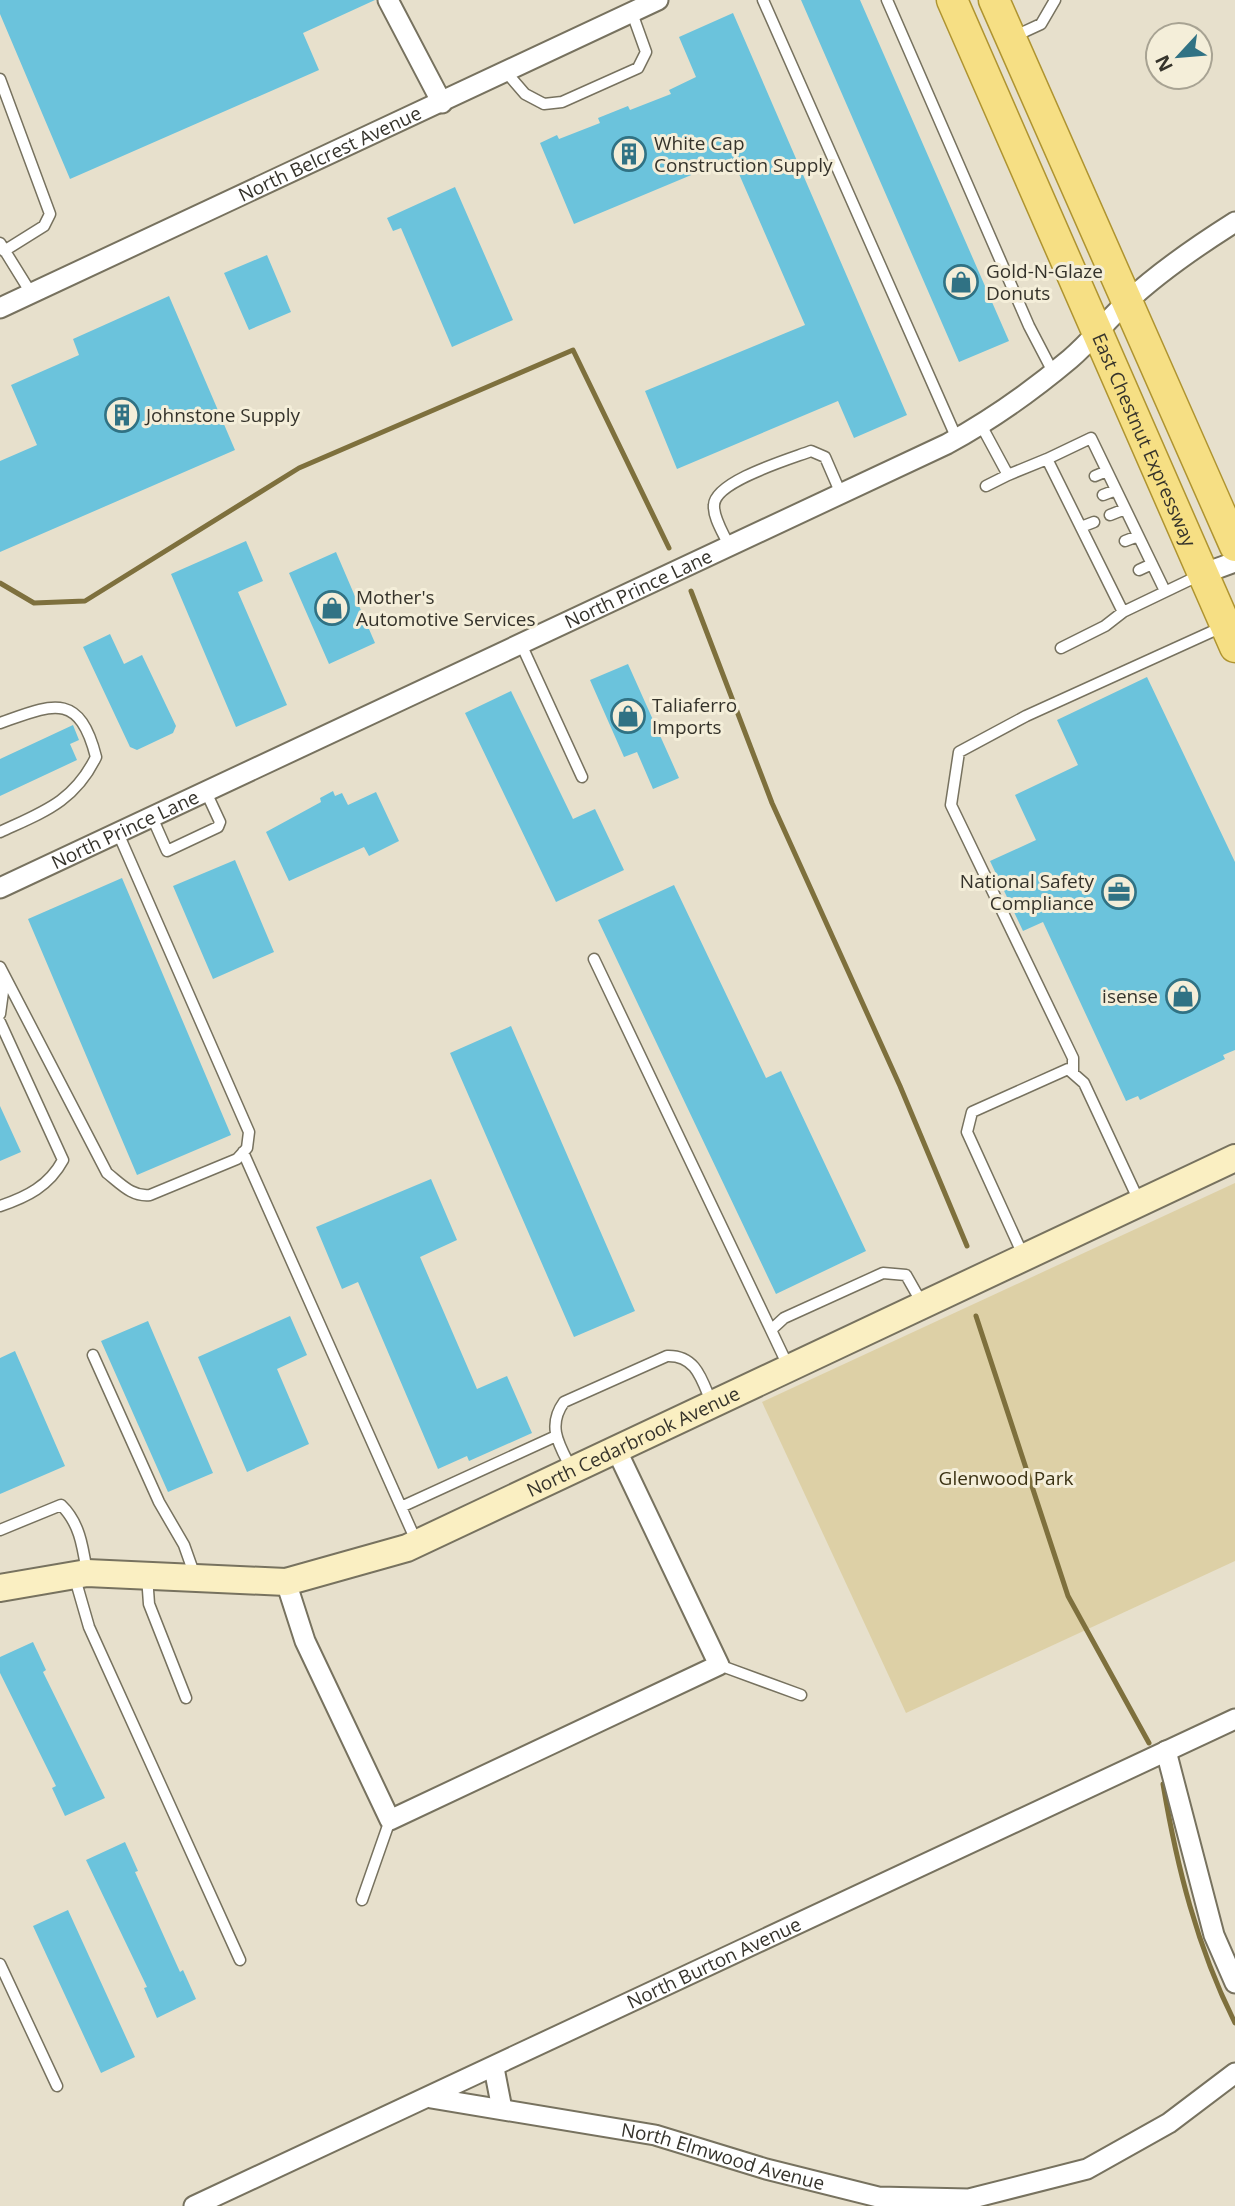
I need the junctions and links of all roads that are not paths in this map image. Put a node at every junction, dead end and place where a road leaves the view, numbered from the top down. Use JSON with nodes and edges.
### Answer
{"nodes":[{"id":1,"x":388,"y":0,"type":"edge"},
{"id":2,"x":658,"y":0,"type":"edge"},
{"id":3,"x":763,"y":0,"type":"edge"},
{"id":4,"x":887,"y":0,"type":"edge"},
{"id":5,"x":952,"y":0,"type":"edge"},
{"id":6,"x":994,"y":0,"type":"edge"},
{"id":7,"x":1055,"y":0,"type":"edge"},
{"id":8,"x":632,"y":13,"type":"junction"},
{"id":9,"x":1011,"y":38,"type":"junction"},
{"id":10,"x":506,"y":72,"type":"junction"},
{"id":11,"x":0,"y":79,"type":"edge"},
{"id":12,"x":442,"y":103,"type":"junction"},
{"id":13,"x":1235,"y":222,"type":"edge"},
{"id":14,"x":2,"y":247,"type":"edge"},
{"id":15,"x":31,"y":293,"type":"junction"},
{"id":16,"x":1126,"y":302,"type":"junction"},
{"id":17,"x":0,"y":308,"type":"edge"},
{"id":18,"x":1096,"y":333,"type":"junction"},
{"id":19,"x":1054,"y":372,"type":"junction"},
{"id":20,"x":981,"y":425,"type":"junction"},
{"id":21,"x":957,"y":439,"type":"junction"},
{"id":22,"x":1047,"y":459,"type":"junction"},
{"id":23,"x":1107,"y":471,"type":"junction"},
{"id":24,"x":1008,"y":475,"type":"junction"},
{"id":25,"x":1095,"y":476,"type":"dead end"},
{"id":26,"x":1075,"y":485,"type":"dead end"},
{"id":27,"x":986,"y":486,"type":"dead end"},
{"id":28,"x":1064,"y":490,"type":"junction"},
{"id":29,"x":1116,"y":490,"type":"junction"},
{"id":30,"x":841,"y":494,"type":"junction"},
{"id":31,"x":1103,"y":495,"type":"dead end"},
{"id":32,"x":1084,"y":503,"type":"dead end"},
{"id":33,"x":1072,"y":508,"type":"junction"},
{"id":34,"x":1125,"y":509,"type":"junction"},
{"id":35,"x":1110,"y":515,"type":"dead end"},
{"id":36,"x":1094,"y":522,"type":"dead end"},
{"id":37,"x":1081,"y":527,"type":"junction"},
{"id":38,"x":1138,"y":536,"type":"junction"},
{"id":39,"x":1125,"y":541,"type":"dead end"},
{"id":40,"x":729,"y":546,"type":"junction"},
{"id":41,"x":1235,"y":546,"type":"edge"},
{"id":42,"x":1107,"y":550,"type":"dead end"},
{"id":43,"x":1095,"y":555,"type":"junction"},
{"id":44,"x":1235,"y":562,"type":"edge"},
{"id":45,"x":1152,"y":564,"type":"junction"},
{"id":46,"x":1139,"y":570,"type":"dead end"},
{"id":47,"x":1202,"y":574,"type":"junction"},
{"id":48,"x":1120,"y":579,"type":"dead end"},
{"id":49,"x":1109,"y":584,"type":"junction"},
{"id":50,"x":1165,"y":591,"type":"junction"},
{"id":51,"x":1122,"y":612,"type":"junction"},
{"id":52,"x":1230,"y":636,"type":"edge"},
{"id":53,"x":521,"y":644,"type":"junction"},
{"id":54,"x":1061,"y":648,"type":"dead end"},
{"id":55,"x":0,"y":723,"type":"edge"},
{"id":56,"x":582,"y":777,"type":"dead end"},
{"id":57,"x":206,"y":792,"type":"junction"},
{"id":58,"x":152,"y":817,"type":"junction"},
{"id":59,"x":0,"y":832,"type":"edge"},
{"id":60,"x":118,"y":833,"type":"junction"},
{"id":61,"x":0,"y":888,"type":"edge"},
{"id":62,"x":594,"y":960,"type":"dead end"},
{"id":63,"x":3,"y":972,"type":"edge"},
{"id":64,"x":0,"y":1014,"type":"edge"},
{"id":65,"x":0,"y":1023,"type":"edge"},
{"id":66,"x":1073,"y":1073,"type":"junction"},
{"id":67,"x":243,"y":1152,"type":"junction"},
{"id":68,"x":1235,"y":1158,"type":"edge"},
{"id":69,"x":1140,"y":1203,"type":"junction"},
{"id":70,"x":0,"y":1206,"type":"edge"},
{"id":71,"x":1024,"y":1258,"type":"junction"},
{"id":72,"x":923,"y":1305,"type":"junction"},
{"id":73,"x":771,"y":1330,"type":"junction"},
{"id":74,"x":93,"y":1355,"type":"dead end"},
{"id":75,"x":789,"y":1369,"type":"junction"},
{"id":76,"x":713,"y":1404,"type":"junction"},
{"id":77,"x":555,"y":1436,"type":"junction"},
{"id":78,"x":616,"y":1449,"type":"junction"},
{"id":79,"x":572,"y":1470,"type":"junction"},
{"id":80,"x":401,"y":1507,"type":"junction"},
{"id":81,"x":0,"y":1530,"type":"edge"},
{"id":82,"x":417,"y":1544,"type":"junction"},
{"id":83,"x":80,"y":1574,"type":"junction"},
{"id":84,"x":147,"y":1575,"type":"junction"},
{"id":85,"x":196,"y":1580,"type":"junction"},
{"id":86,"x":286,"y":1582,"type":"junction"},
{"id":87,"x":0,"y":1588,"type":"edge"},
{"id":88,"x":719,"y":1665,"type":"junction"},
{"id":89,"x":801,"y":1695,"type":"dead end"},
{"id":90,"x":186,"y":1698,"type":"dead end"},
{"id":91,"x":1235,"y":1719,"type":"edge"},
{"id":92,"x":1166,"y":1751,"type":"junction"},
{"id":93,"x":390,"y":1820,"type":"junction"},
{"id":94,"x":362,"y":1900,"type":"dead end"},
{"id":95,"x":240,"y":1960,"type":"dead end"},
{"id":96,"x":0,"y":1964,"type":"edge"},
{"id":97,"x":1235,"y":1983,"type":"edge"},
{"id":98,"x":494,"y":2068,"type":"junction"},
{"id":99,"x":1235,"y":2073,"type":"edge"},
{"id":100,"x":57,"y":2086,"type":"dead end"},
{"id":101,"x":431,"y":2098,"type":"junction"},
{"id":102,"x":502,"y":2109,"type":"junction"},
{"id":103,"x":194,"y":2206,"type":"edge"}],
"edges":[{"from":1,"to":12,"type":"street"},
{"from":2,"to":8,"type":"street","name":"North Belcrest Avenue"},
{"from":3,"to":21,"type":"lane"},
{"from":4,"to":19,"type":"lane"},
{"from":5,"to":18,"type":"main road","name":"East Chestnut Expressway"},
{"from":6,"to":9,"type":"main road","name":"East Chestnut Expressway"},
{"from":7,"to":9,"type":"lane"},
{"from":8,"to":10,"type":"street","name":"North Belcrest Avenue"},
{"from":8,"to":10,"type":"lane"},
{"from":9,"to":16,"type":"main road","name":"East Chestnut Expressway"},
{"from":10,"to":12,"type":"street","name":"North Belcrest Avenue"},
{"from":11,"to":14,"type":"lane"},
{"from":12,"to":15,"type":"street","name":"North Belcrest Avenue"},
{"from":13,"to":16,"type":"street","name":"North Prince Lane"},
{"from":14,"to":15,"type":"lane"},
{"from":15,"to":17,"type":"street","name":"North Belcrest Avenue"},
{"from":16,"to":18,"type":"street","name":"North Prince Lane"},
{"from":16,"to":41,"type":"main road","name":"East Chestnut Expressway"},
{"from":18,"to":19,"type":"street","name":"North Prince Lane"},
{"from":18,"to":47,"type":"main road","name":"East Chestnut Expressway"},
{"from":19,"to":20,"type":"street","name":"North Prince Lane"},
{"from":20,"to":21,"type":"street","name":"North Prince Lane"},
{"from":20,"to":24,"type":"lane"},
{"from":21,"to":30,"type":"street","name":"North Prince Lane"},
{"from":22,"to":23,"type":"lane"},
{"from":22,"to":24,"type":"lane"},
{"from":22,"to":28,"type":"lane"},
{"from":23,"to":25,"type":"lane"},
{"from":23,"to":29,"type":"lane"},
{"from":24,"to":27,"type":"lane"},
{"from":26,"to":28,"type":"lane"},
{"from":28,"to":33,"type":"lane"},
{"from":29,"to":31,"type":"lane"},
{"from":29,"to":34,"type":"lane"},
{"from":30,"to":40,"type":"street","name":"North Prince Lane"},
{"from":30,"to":40,"type":"lane"},
{"from":32,"to":33,"type":"lane"},
{"from":33,"to":37,"type":"lane"},
{"from":34,"to":35,"type":"lane"},
{"from":34,"to":38,"type":"lane"},
{"from":36,"to":37,"type":"lane"},
{"from":37,"to":43,"type":"lane"},
{"from":38,"to":39,"type":"lane"},
{"from":38,"to":45,"type":"lane"},
{"from":40,"to":53,"type":"street","name":"North Prince Lane"},
{"from":42,"to":43,"type":"lane"},
{"from":43,"to":49,"type":"lane"},
{"from":44,"to":47,"type":"street"},
{"from":45,"to":46,"type":"lane"},
{"from":45,"to":50,"type":"lane"},
{"from":47,"to":50,"type":"lane"},
{"from":47,"to":52,"type":"main road","name":"East Chestnut Expressway"},
{"from":48,"to":49,"type":"lane"},
{"from":49,"to":51,"type":"lane"},
{"from":50,"to":51,"type":"lane"},
{"from":51,"to":54,"type":"lane"},
{"from":52,"to":66,"type":"lane"},
{"from":53,"to":56,"type":"lane"},
{"from":53,"to":57,"type":"street","name":"North Prince Lane"},
{"from":55,"to":59,"type":"lane"},
{"from":57,"to":58,"type":"street","name":"North Prince Lane"},
{"from":57,"to":58,"type":"lane"},
{"from":58,"to":60,"type":"street","name":"North Prince Lane"},
{"from":60,"to":61,"type":"street","name":"North Prince Lane"},
{"from":60,"to":67,"type":"lane"},
{"from":62,"to":73,"type":"lane"},
{"from":63,"to":64,"type":"lane"},
{"from":63,"to":67,"type":"lane"},
{"from":65,"to":70,"type":"lane"},
{"from":66,"to":69,"type":"lane"},
{"from":66,"to":71,"type":"lane"},
{"from":67,"to":80,"type":"lane"},
{"from":68,"to":69,"type":"street","name":"North Cedarbrook Avenue"},
{"from":69,"to":71,"type":"street","name":"North Cedarbrook Avenue"},
{"from":71,"to":72,"type":"street","name":"North Cedarbrook Avenue"},
{"from":72,"to":73,"type":"lane"},
{"from":72,"to":75,"type":"street","name":"North Cedarbrook Avenue"},
{"from":73,"to":75,"type":"lane"},
{"from":74,"to":85,"type":"lane"},
{"from":75,"to":76,"type":"street","name":"North Cedarbrook Avenue"},
{"from":76,"to":77,"type":"lane"},
{"from":76,"to":78,"type":"street","name":"North Cedarbrook Avenue"},
{"from":77,"to":79,"type":"lane"},
{"from":77,"to":80,"type":"lane"},
{"from":78,"to":79,"type":"street","name":"North Cedarbrook Avenue"},
{"from":78,"to":88,"type":"street"},
{"from":79,"to":82,"type":"street","name":"North Cedarbrook Avenue"},
{"from":80,"to":82,"type":"lane"},
{"from":81,"to":83,"type":"lane"},
{"from":82,"to":86,"type":"street","name":"North Cedarbrook Avenue"},
{"from":83,"to":84,"type":"street","name":"North Cedarbrook Avenue"},
{"from":83,"to":87,"type":"street","name":"North Cedarbrook Avenue"},
{"from":83,"to":95,"type":"lane"},
{"from":84,"to":85,"type":"street","name":"North Cedarbrook Avenue"},
{"from":84,"to":90,"type":"lane"},
{"from":85,"to":86,"type":"street","name":"North Cedarbrook Avenue"},
{"from":86,"to":93,"type":"street"},
{"from":88,"to":89,"type":"lane"},
{"from":88,"to":93,"type":"street"},
{"from":91,"to":92,"type":"street","name":"North Burton Avenue"},
{"from":92,"to":97,"type":"street"},
{"from":92,"to":98,"type":"street","name":"North Burton Avenue"},
{"from":93,"to":94,"type":"lane"},
{"from":96,"to":100,"type":"lane"},
{"from":98,"to":101,"type":"street","name":"North Burton Avenue"},
{"from":98,"to":102,"type":"street"},
{"from":99,"to":102,"type":"street","name":"North Elmwood Avenue"},
{"from":101,"to":102,"type":"street","name":"North Elmwood Avenue"},
{"from":101,"to":103,"type":"street","name":"North Burton Avenue"}]}
